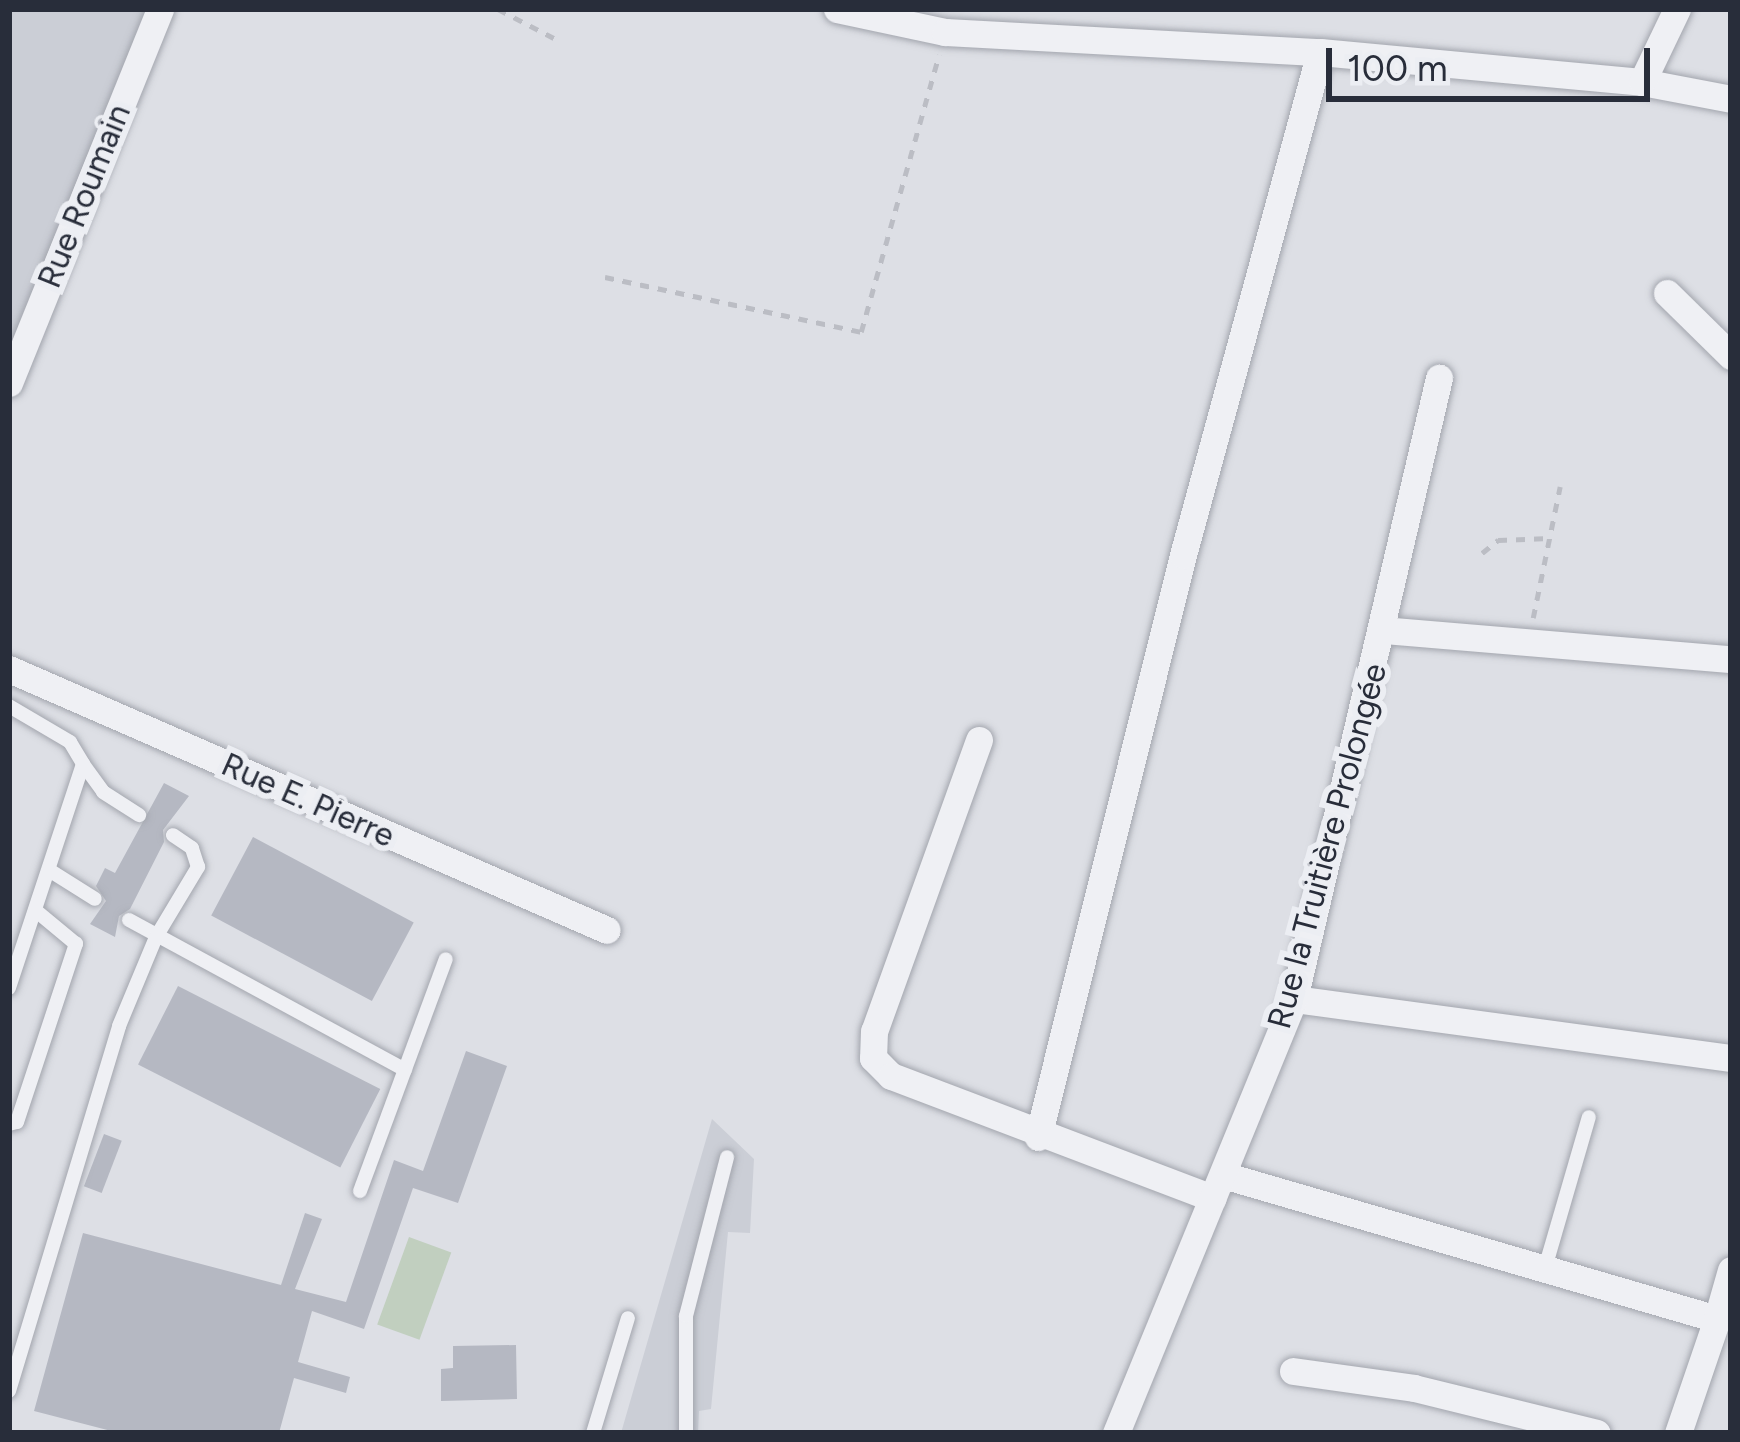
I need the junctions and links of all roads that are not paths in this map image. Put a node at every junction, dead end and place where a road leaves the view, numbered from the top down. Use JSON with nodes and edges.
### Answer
{"nodes":[{"id":1,"x":160,"y":9,"type":"edge"},
{"id":2,"x":837,"y":9,"type":"edge"},
{"id":3,"x":1677,"y":9,"type":"edge"},
{"id":4,"x":1320,"y":52,"type":"junction"},
{"id":5,"x":1642,"y":82,"type":"junction"},
{"id":6,"x":1731,"y":99,"type":"edge"},
{"id":7,"x":1667,"y":293,"type":"dead end"},
{"id":8,"x":1731,"y":356,"type":"edge"},
{"id":9,"x":1439,"y":378,"type":"dead end"},
{"id":10,"x":9,"y":383,"type":"edge"},
{"id":11,"x":1383,"y":630,"type":"junction"},
{"id":12,"x":1731,"y":659,"type":"edge"},
{"id":13,"x":9,"y":669,"type":"edge"},
{"id":14,"x":9,"y":706,"type":"edge"},
{"id":15,"x":979,"y":740,"type":"dead end"},
{"id":16,"x":83,"y":764,"type":"junction"},
{"id":17,"x":103,"y":792,"type":"junction"},
{"id":18,"x":72,"y":801,"type":"junction"},
{"id":19,"x":139,"y":815,"type":"dead end"},
{"id":20,"x":172,"y":836,"type":"dead end"},
{"id":21,"x":49,"y":869,"type":"junction"},
{"id":22,"x":95,"y":899,"type":"dead end"},
{"id":23,"x":35,"y":910,"type":"junction"},
{"id":24,"x":129,"y":920,"type":"dead end"},
{"id":25,"x":607,"y":930,"type":"dead end"},
{"id":26,"x":156,"y":937,"type":"junction"},
{"id":27,"x":446,"y":959,"type":"dead end"},
{"id":28,"x":9,"y":988,"type":"edge"},
{"id":29,"x":1294,"y":999,"type":"junction"},
{"id":30,"x":1731,"y":1058,"type":"edge"},
{"id":31,"x":405,"y":1070,"type":"junction"},
{"id":32,"x":1589,"y":1117,"type":"dead end"},
{"id":33,"x":9,"y":1124,"type":"edge"},
{"id":34,"x":1038,"y":1137,"type":"junction"},
{"id":35,"x":727,"y":1157,"type":"dead end"},
{"id":36,"x":1218,"y":1186,"type":"junction"},
{"id":37,"x":360,"y":1191,"type":"dead end"},
{"id":38,"x":1545,"y":1268,"type":"junction"},
{"id":39,"x":1731,"y":1270,"type":"edge"},
{"id":40,"x":628,"y":1318,"type":"dead end"},
{"id":41,"x":1717,"y":1319,"type":"junction"},
{"id":42,"x":1293,"y":1371,"type":"dead end"},
{"id":43,"x":9,"y":1390,"type":"edge"},
{"id":44,"x":593,"y":1433,"type":"edge"},
{"id":45,"x":686,"y":1433,"type":"edge"},
{"id":46,"x":1116,"y":1433,"type":"edge"},
{"id":47,"x":1597,"y":1433,"type":"edge"},
{"id":48,"x":1678,"y":1433,"type":"edge"}],
"edges":[{"from":1,"to":10,"type":"street","name":"Rue Roumain"},
{"from":2,"to":4,"type":"street"},
{"from":3,"to":5,"type":"street"},
{"from":4,"to":5,"type":"street"},
{"from":4,"to":34,"type":"street"},
{"from":5,"to":6,"type":"street"},
{"from":7,"to":8,"type":"street"},
{"from":9,"to":11,"type":"street","name":"Rue la Truitière Prolongée"},
{"from":11,"to":12,"type":"street"},
{"from":11,"to":29,"type":"street","name":"Rue la Truitière Prolongée"},
{"from":13,"to":25,"type":"street","name":"Rue E. Pierre"},
{"from":14,"to":16,"type":"lane"},
{"from":15,"to":34,"type":"street"},
{"from":16,"to":17,"type":"lane"},
{"from":16,"to":18,"type":"lane"},
{"from":17,"to":18,"type":"lane"},
{"from":17,"to":19,"type":"lane"},
{"from":18,"to":21,"type":"lane"},
{"from":20,"to":26,"type":"lane"},
{"from":21,"to":22,"type":"lane"},
{"from":21,"to":23,"type":"lane"},
{"from":23,"to":28,"type":"lane"},
{"from":23,"to":33,"type":"lane"},
{"from":24,"to":26,"type":"lane"},
{"from":26,"to":31,"type":"lane"},
{"from":26,"to":43,"type":"lane"},
{"from":27,"to":31,"type":"lane"},
{"from":29,"to":30,"type":"street"},
{"from":29,"to":36,"type":"street","name":"Rue la Truitière Prolongée"},
{"from":31,"to":37,"type":"lane"},
{"from":32,"to":38,"type":"lane"},
{"from":34,"to":36,"type":"street"},
{"from":35,"to":45,"type":"lane"},
{"from":36,"to":38,"type":"street"},
{"from":36,"to":46,"type":"street","name":"Rue la Truitière Prolongée"},
{"from":38,"to":41,"type":"street"},
{"from":39,"to":41,"type":"street"},
{"from":40,"to":44,"type":"lane"},
{"from":41,"to":48,"type":"street"},
{"from":42,"to":47,"type":"street"}]}
